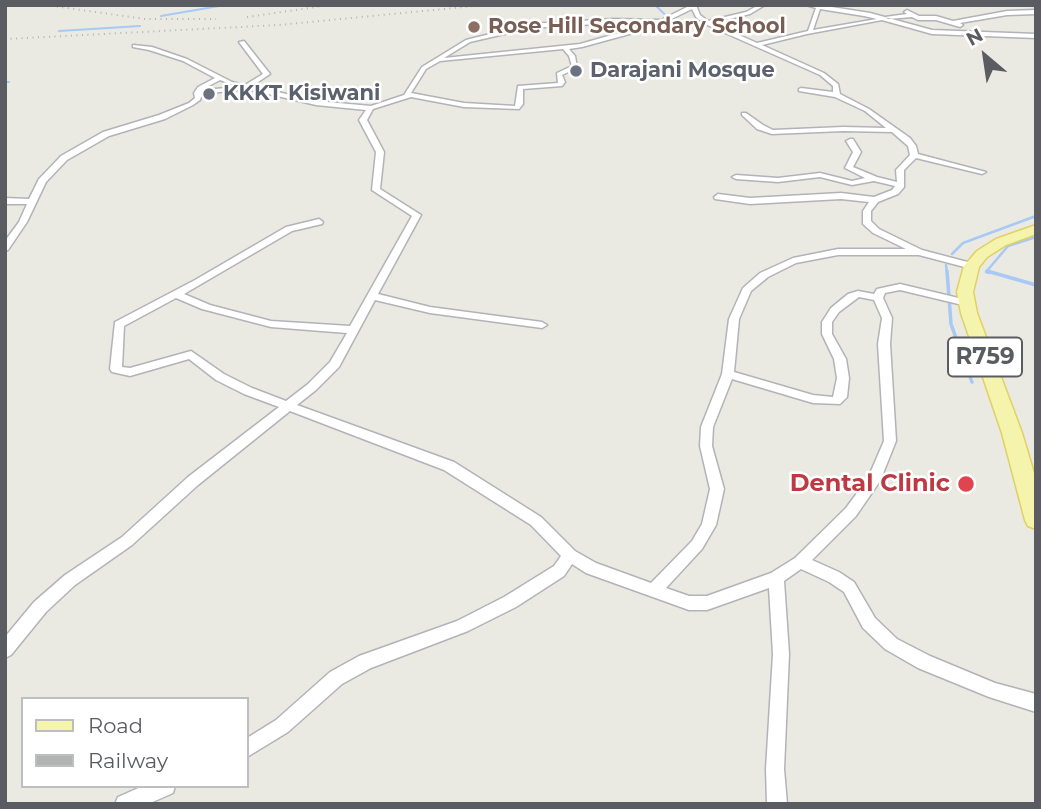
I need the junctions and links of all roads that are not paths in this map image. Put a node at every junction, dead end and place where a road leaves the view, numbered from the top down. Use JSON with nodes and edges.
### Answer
{"nodes":[{"id":1,"x":763,"y":5,"type":"edge"},
{"id":2,"x":808,"y":5,"type":"edge"},
{"id":3,"x":901,"y":5,"type":"edge"},
{"id":4,"x":1027,"y":5,"type":"edge"},
{"id":5,"x":693,"y":6,"type":"edge"},
{"id":6,"x":912,"y":6,"type":"edge"},
{"id":7,"x":818,"y":8,"type":"junction"},
{"id":8,"x":891,"y":10,"type":"dead end"},
{"id":9,"x":1036,"y":10,"type":"edge"},
{"id":10,"x":864,"y":14,"type":"junction"},
{"id":11,"x":909,"y":14,"type":"junction"},
{"id":12,"x":920,"y":18,"type":"junction"},
{"id":13,"x":936,"y":18,"type":"junction"},
{"id":14,"x":884,"y":20,"type":"junction"},
{"id":15,"x":664,"y":22,"type":"junction"},
{"id":16,"x":707,"y":23,"type":"junction"},
{"id":17,"x":953,"y":23,"type":"junction"},
{"id":18,"x":995,"y":26,"type":"dead end"},
{"id":19,"x":911,"y":27,"type":"junction"},
{"id":20,"x":808,"y":33,"type":"junction"},
{"id":21,"x":979,"y":33,"type":"junction"},
{"id":22,"x":992,"y":34,"type":"junction"},
{"id":23,"x":1036,"y":36,"type":"edge"},
{"id":24,"x":242,"y":42,"type":"dead end"},
{"id":25,"x":755,"y":45,"type":"junction"},
{"id":26,"x":135,"y":46,"type":"dead end"},
{"id":27,"x":564,"y":47,"type":"junction"},
{"id":28,"x":435,"y":61,"type":"junction"},
{"id":29,"x":218,"y":79,"type":"junction"},
{"id":30,"x":248,"y":86,"type":"junction"},
{"id":31,"x":801,"y":90,"type":"dead end"},
{"id":32,"x":197,"y":93,"type":"junction"},
{"id":33,"x":837,"y":95,"type":"junction"},
{"id":34,"x":408,"y":96,"type":"junction"},
{"id":35,"x":371,"y":108,"type":"junction"},
{"id":36,"x":744,"y":114,"type":"dead end"},
{"id":37,"x":893,"y":130,"type":"junction"},
{"id":38,"x":850,"y":141,"type":"dead end"},
{"id":39,"x":914,"y":155,"type":"junction"},
{"id":40,"x":982,"y":172,"type":"dead end"},
{"id":41,"x":736,"y":177,"type":"dead end"},
{"id":42,"x":874,"y":179,"type":"junction"},
{"id":43,"x":901,"y":185,"type":"junction"},
{"id":44,"x":718,"y":197,"type":"dead end"},
{"id":45,"x":875,"y":200,"type":"junction"},
{"id":46,"x":5,"y":201,"type":"edge"},
{"id":47,"x":31,"y":202,"type":"junction"},
{"id":48,"x":319,"y":222,"type":"dead end"},
{"id":49,"x":1036,"y":229,"type":"edge"},
{"id":50,"x":5,"y":248,"type":"edge"},
{"id":51,"x":919,"y":252,"type":"junction"},
{"id":52,"x":972,"y":266,"type":"junction"},
{"id":53,"x":176,"y":294,"type":"junction"},
{"id":54,"x":372,"y":296,"type":"junction"},
{"id":55,"x":878,"y":298,"type":"junction"},
{"id":56,"x":967,"y":303,"type":"junction"},
{"id":57,"x":542,"y":325,"type":"dead end"},
{"id":58,"x":354,"y":330,"type":"junction"},
{"id":59,"x":728,"y":374,"type":"junction"},
{"id":60,"x":288,"y":407,"type":"junction"},
{"id":61,"x":1036,"y":520,"type":"edge"},
{"id":62,"x":570,"y":555,"type":"junction"},
{"id":63,"x":800,"y":562,"type":"junction"},
{"id":64,"x":776,"y":578,"type":"junction"},
{"id":65,"x":653,"y":591,"type":"junction"},
{"id":66,"x":5,"y":650,"type":"edge"},
{"id":67,"x":1036,"y":703,"type":"edge"},
{"id":68,"x":248,"y":747,"type":"edge"},
{"id":69,"x":161,"y":788,"type":"edge"},
{"id":70,"x":125,"y":804,"type":"edge"},
{"id":71,"x":777,"y":804,"type":"edge"}],
"edges":[{"from":1,"to":16,"type":"street"},
{"from":2,"to":7,"type":"street"},
{"from":3,"to":6,"type":"street"},
{"from":4,"to":9,"type":"street"},
{"from":5,"to":15,"type":"street"},
{"from":5,"to":16,"type":"street"},
{"from":7,"to":10,"type":"street"},
{"from":7,"to":20,"type":"street"},
{"from":8,"to":11,"type":"street"},
{"from":9,"to":17,"type":"street"},
{"from":10,"to":11,"type":"street"},
{"from":10,"to":14,"type":"street"},
{"from":11,"to":12,"type":"street"},
{"from":11,"to":13,"type":"street"},
{"from":12,"to":13,"type":"street"},
{"from":12,"to":19,"type":"street"},
{"from":13,"to":17,"type":"street"},
{"from":14,"to":19,"type":"street"},
{"from":14,"to":20,"type":"street"},
{"from":15,"to":27,"type":"street"},
{"from":15,"to":28,"type":"street"},
{"from":16,"to":25,"type":"street"},
{"from":17,"to":21,"type":"street"},
{"from":18,"to":22,"type":"street"},
{"from":19,"to":21,"type":"street"},
{"from":20,"to":25,"type":"street"},
{"from":21,"to":22,"type":"street"},
{"from":22,"to":23,"type":"street"},
{"from":24,"to":30,"type":"street"},
{"from":25,"to":33,"type":"street"},
{"from":26,"to":29,"type":"street"},
{"from":27,"to":28,"type":"street"},
{"from":27,"to":34,"type":"street"},
{"from":28,"to":34,"type":"street"},
{"from":29,"to":30,"type":"street"},
{"from":29,"to":32,"type":"street"},
{"from":30,"to":32,"type":"street"},
{"from":30,"to":35,"type":"street"},
{"from":31,"to":33,"type":"street"},
{"from":32,"to":47,"type":"street"},
{"from":33,"to":37,"type":"street"},
{"from":34,"to":35,"type":"street"},
{"from":35,"to":54,"type":"street"},
{"from":36,"to":37,"type":"street"},
{"from":37,"to":39,"type":"street"},
{"from":38,"to":42,"type":"street"},
{"from":39,"to":40,"type":"street"},
{"from":39,"to":43,"type":"street"},
{"from":41,"to":42,"type":"street"},
{"from":42,"to":43,"type":"street"},
{"from":43,"to":45,"type":"street"},
{"from":44,"to":45,"type":"street"},
{"from":45,"to":51,"type":"street"},
{"from":46,"to":47,"type":"street"},
{"from":47,"to":50,"type":"street"},
{"from":48,"to":53,"type":"street"},
{"from":49,"to":52,"type":"main road"},
{"from":51,"to":52,"type":"street"},
{"from":51,"to":59,"type":"street"},
{"from":52,"to":56,"type":"main road","number":"R759"},
{"from":53,"to":58,"type":"street"},
{"from":53,"to":60,"type":"street"},
{"from":54,"to":57,"type":"street"},
{"from":54,"to":58,"type":"street"},
{"from":55,"to":56,"type":"street"},
{"from":55,"to":59,"type":"street"},
{"from":55,"to":63,"type":"street"},
{"from":56,"to":61,"type":"main road","number":"R759"},
{"from":58,"to":60,"type":"street"},
{"from":59,"to":65,"type":"street"},
{"from":60,"to":62,"type":"street"},
{"from":60,"to":66,"type":"street"},
{"from":62,"to":65,"type":"street"},
{"from":62,"to":68,"type":"street"},
{"from":63,"to":64,"type":"street"},
{"from":63,"to":67,"type":"street"},
{"from":64,"to":65,"type":"street"},
{"from":64,"to":71,"type":"street"},
{"from":69,"to":70,"type":"street"}]}
